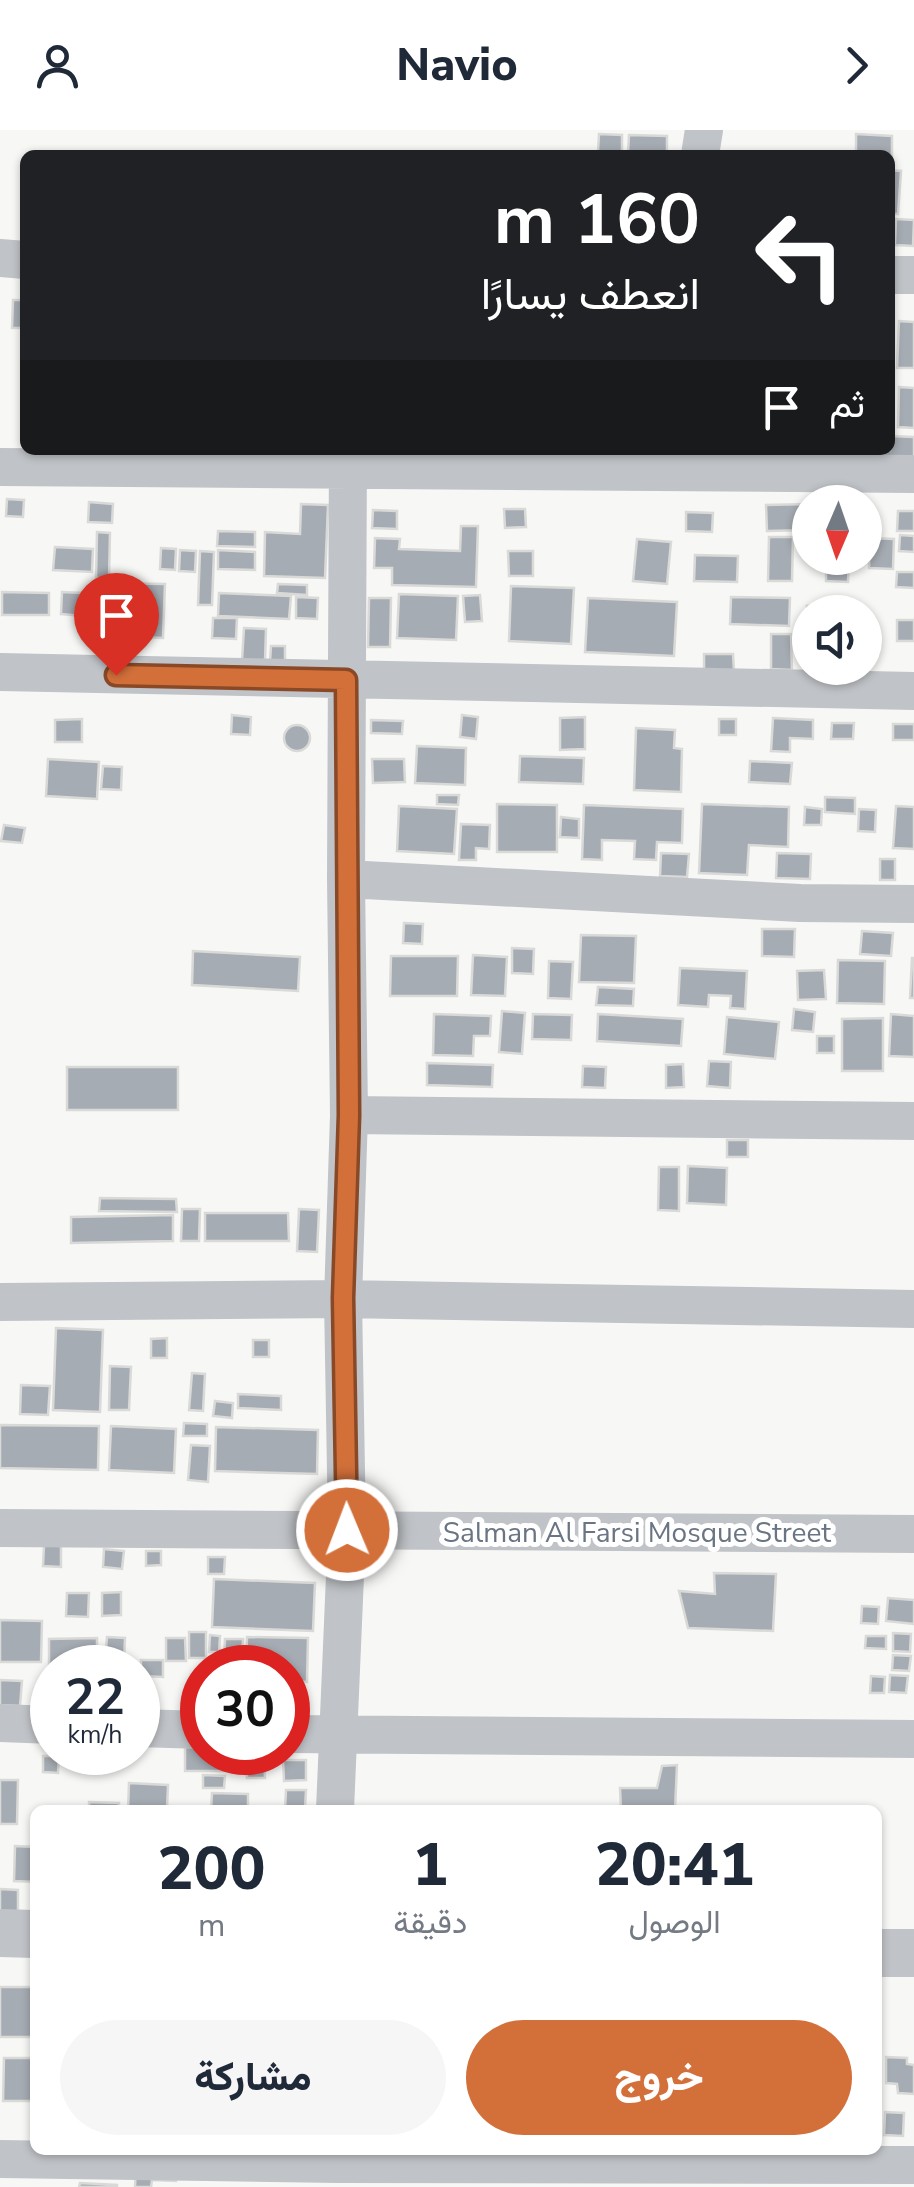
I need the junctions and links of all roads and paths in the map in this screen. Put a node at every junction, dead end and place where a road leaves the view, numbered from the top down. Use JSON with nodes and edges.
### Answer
{"nodes":[{"id":1,"x":348,"y":461,"type":"edge"},
{"id":2,"x":0,"y":467,"type":"edge"},
{"id":3,"x":914,"y":474,"type":"edge"},
{"id":4,"x":0,"y":672,"type":"edge"},
{"id":5,"x":346,"y":680,"type":"junction"},
{"id":6,"x":914,"y":691,"type":"edge"},
{"id":7,"x":346,"y":879,"type":"junction"},
{"id":8,"x":914,"y":904,"type":"edge"},
{"id":9,"x":349,"y":1115,"type":"junction"},
{"id":10,"x":914,"y":1121,"type":"edge"},
{"id":11,"x":343,"y":1298,"type":"junction"},
{"id":12,"x":0,"y":1302,"type":"edge"},
{"id":13,"x":914,"y":1309,"type":"edge"},
{"id":14,"x":0,"y":1528,"type":"edge"},
{"id":15,"x":347,"y":1530,"type":"junction"},
{"id":16,"x":914,"y":1534,"type":"edge"},
{"id":17,"x":0,"y":1722,"type":"edge"},
{"id":18,"x":30,"y":1723,"type":"edge"},
{"id":19,"x":310,"y":1735,"type":"edge"},
{"id":20,"x":338,"y":1736,"type":"junction"},
{"id":21,"x":914,"y":1739,"type":"edge"},
{"id":22,"x":336,"y":1805,"type":"edge"},
{"id":23,"x":0,"y":1933,"type":"edge"},
{"id":24,"x":30,"y":1934,"type":"edge"},
{"id":25,"x":882,"y":1953,"type":"edge"},
{"id":26,"x":914,"y":1953,"type":"edge"},
{"id":27,"x":0,"y":2159,"type":"edge"},
{"id":28,"x":914,"y":2165,"type":"edge"},
{"id":29,"x":338,"y":2167,"type":"edge"}],
"edges":[{"from":1,"to":2,"type":"street"},
{"from":1,"to":3,"type":"street"},
{"from":1,"to":5,"type":"street"},
{"from":4,"to":5,"type":"street"},
{"from":5,"to":6,"type":"street"},
{"from":5,"to":7,"type":"street"},
{"from":7,"to":8,"type":"street"},
{"from":7,"to":9,"type":"street"},
{"from":9,"to":10,"type":"street"},
{"from":9,"to":11,"type":"street"},
{"from":11,"to":12,"type":"street"},
{"from":11,"to":13,"type":"street"},
{"from":11,"to":15,"type":"street"},
{"from":14,"to":15,"type":"street","name":"Salman Al Farsi Mosque Street"},
{"from":15,"to":16,"type":"street","name":"Salman Al Farsi Mosque Street"},
{"from":15,"to":20,"type":"street"},
{"from":17,"to":18,"type":"street"},
{"from":19,"to":20,"type":"street"},
{"from":20,"to":21,"type":"street"},
{"from":20,"to":22,"type":"street"},
{"from":23,"to":24,"type":"street"},
{"from":25,"to":26,"type":"street"},
{"from":27,"to":29,"type":"street"},
{"from":28,"to":29,"type":"street"}]}
